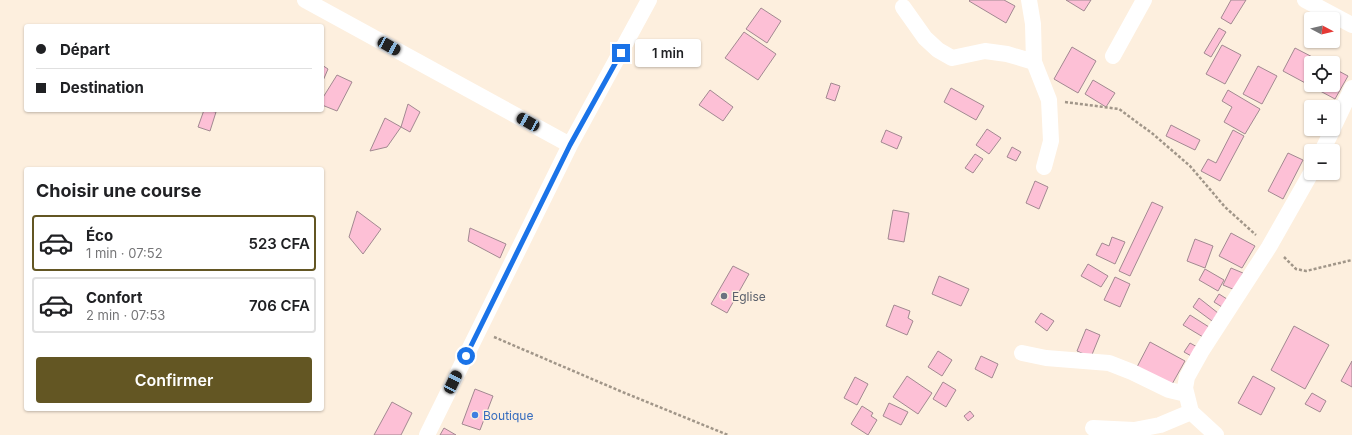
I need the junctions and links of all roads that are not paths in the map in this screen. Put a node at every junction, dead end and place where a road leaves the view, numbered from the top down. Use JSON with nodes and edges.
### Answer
{"nodes":[{"id":1,"x":305,"y":0,"type":"edge"},
{"id":2,"x":649,"y":0,"type":"edge"},
{"id":3,"x":1029,"y":0,"type":"edge"},
{"id":4,"x":1144,"y":0,"type":"edge"},
{"id":5,"x":1304,"y":0,"type":"edge"},
{"id":6,"x":903,"y":7,"type":"dead end"},
{"id":7,"x":1352,"y":25,"type":"edge"},
{"id":8,"x":1112,"y":56,"type":"dead end"},
{"id":9,"x":1034,"y":62,"type":"junction"},
{"id":10,"x":1352,"y":88,"type":"edge"},
{"id":11,"x":1340,"y":114,"type":"edge"},
{"id":12,"x":570,"y":145,"type":"junction"},
{"id":13,"x":1044,"y":167,"type":"dead end"},
{"id":14,"x":1307,"y":180,"type":"edge"},
{"id":15,"x":1022,"y":353,"type":"dead end"},
{"id":16,"x":1186,"y":394,"type":"junction"},
{"id":17,"x":1191,"y":412,"type":"junction"},
{"id":18,"x":1093,"y":428,"type":"dead end"},
{"id":19,"x":427,"y":435,"type":"edge"},
{"id":20,"x":1216,"y":435,"type":"edge"}],
"edges":[{"from":1,"to":12,"type":"street"},
{"from":2,"to":12,"type":"street"},
{"from":3,"to":9,"type":"street"},
{"from":4,"to":8,"type":"street"},
{"from":5,"to":7,"type":"street"},
{"from":6,"to":9,"type":"street"},
{"from":9,"to":13,"type":"street"},
{"from":10,"to":11,"type":"street"},
{"from":12,"to":19,"type":"street"},
{"from":14,"to":16,"type":"street"},
{"from":15,"to":16,"type":"street"},
{"from":16,"to":17,"type":"street"},
{"from":17,"to":18,"type":"street"},
{"from":17,"to":20,"type":"street"}]}
